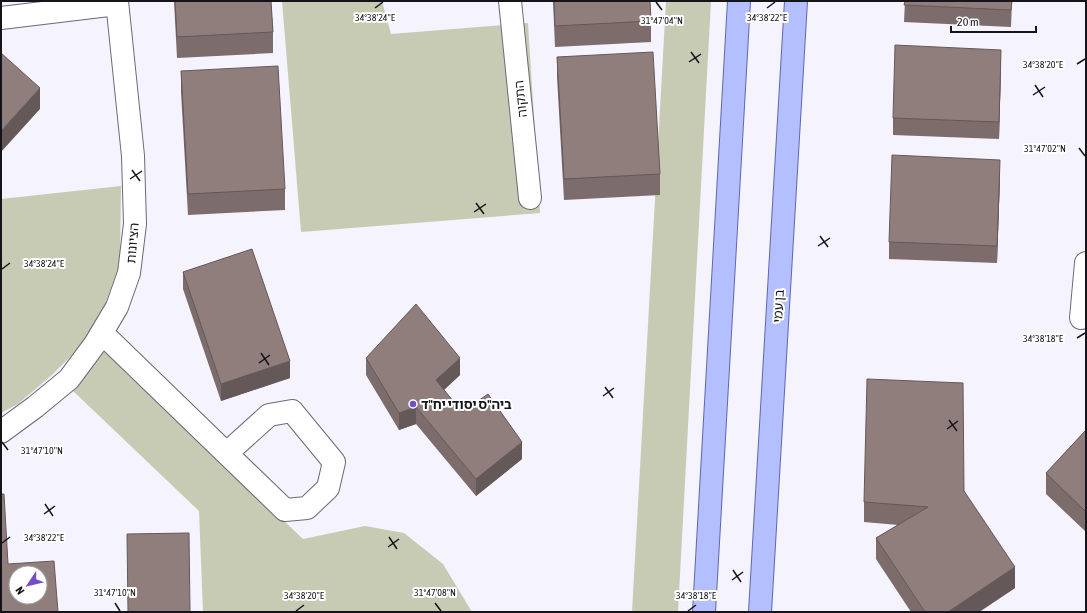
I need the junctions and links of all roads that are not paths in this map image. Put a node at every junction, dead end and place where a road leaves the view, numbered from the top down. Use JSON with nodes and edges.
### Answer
{"nodes":[{"id":1,"x":510,"y":1,"type":"edge"},
{"id":2,"x":739,"y":1,"type":"edge"},
{"id":3,"x":796,"y":1,"type":"edge"},
{"id":4,"x":117,"y":3,"type":"edge"},
{"id":5,"x":1,"y":18,"type":"edge"},
{"id":6,"x":530,"y":198,"type":"dead end"},
{"id":7,"x":1086,"y":263,"type":"edge"},
{"id":8,"x":1082,"y":318,"type":"dead end"},
{"id":9,"x":102,"y":333,"type":"junction"},
{"id":10,"x":1,"y":432,"type":"edge"},
{"id":11,"x":227,"y":453,"type":"junction"},
{"id":12,"x":704,"y":612,"type":"edge"},
{"id":13,"x":760,"y":612,"type":"edge"}],
"edges":[{"from":1,"to":6,"type":"street","name":"התקוה"},
{"from":2,"to":12,"type":"main road"},
{"from":3,"to":13,"type":"main road","name":"בן עמי"},
{"from":4,"to":5,"type":"street","name":"הציונות"},
{"from":4,"to":9,"type":"street","name":"הציונות"},
{"from":7,"to":8,"type":"street"},
{"from":9,"to":10,"type":"street","name":"הציונות"},
{"from":9,"to":11,"type":"street"},
{"from":11,"to":11,"type":"street"}]}
